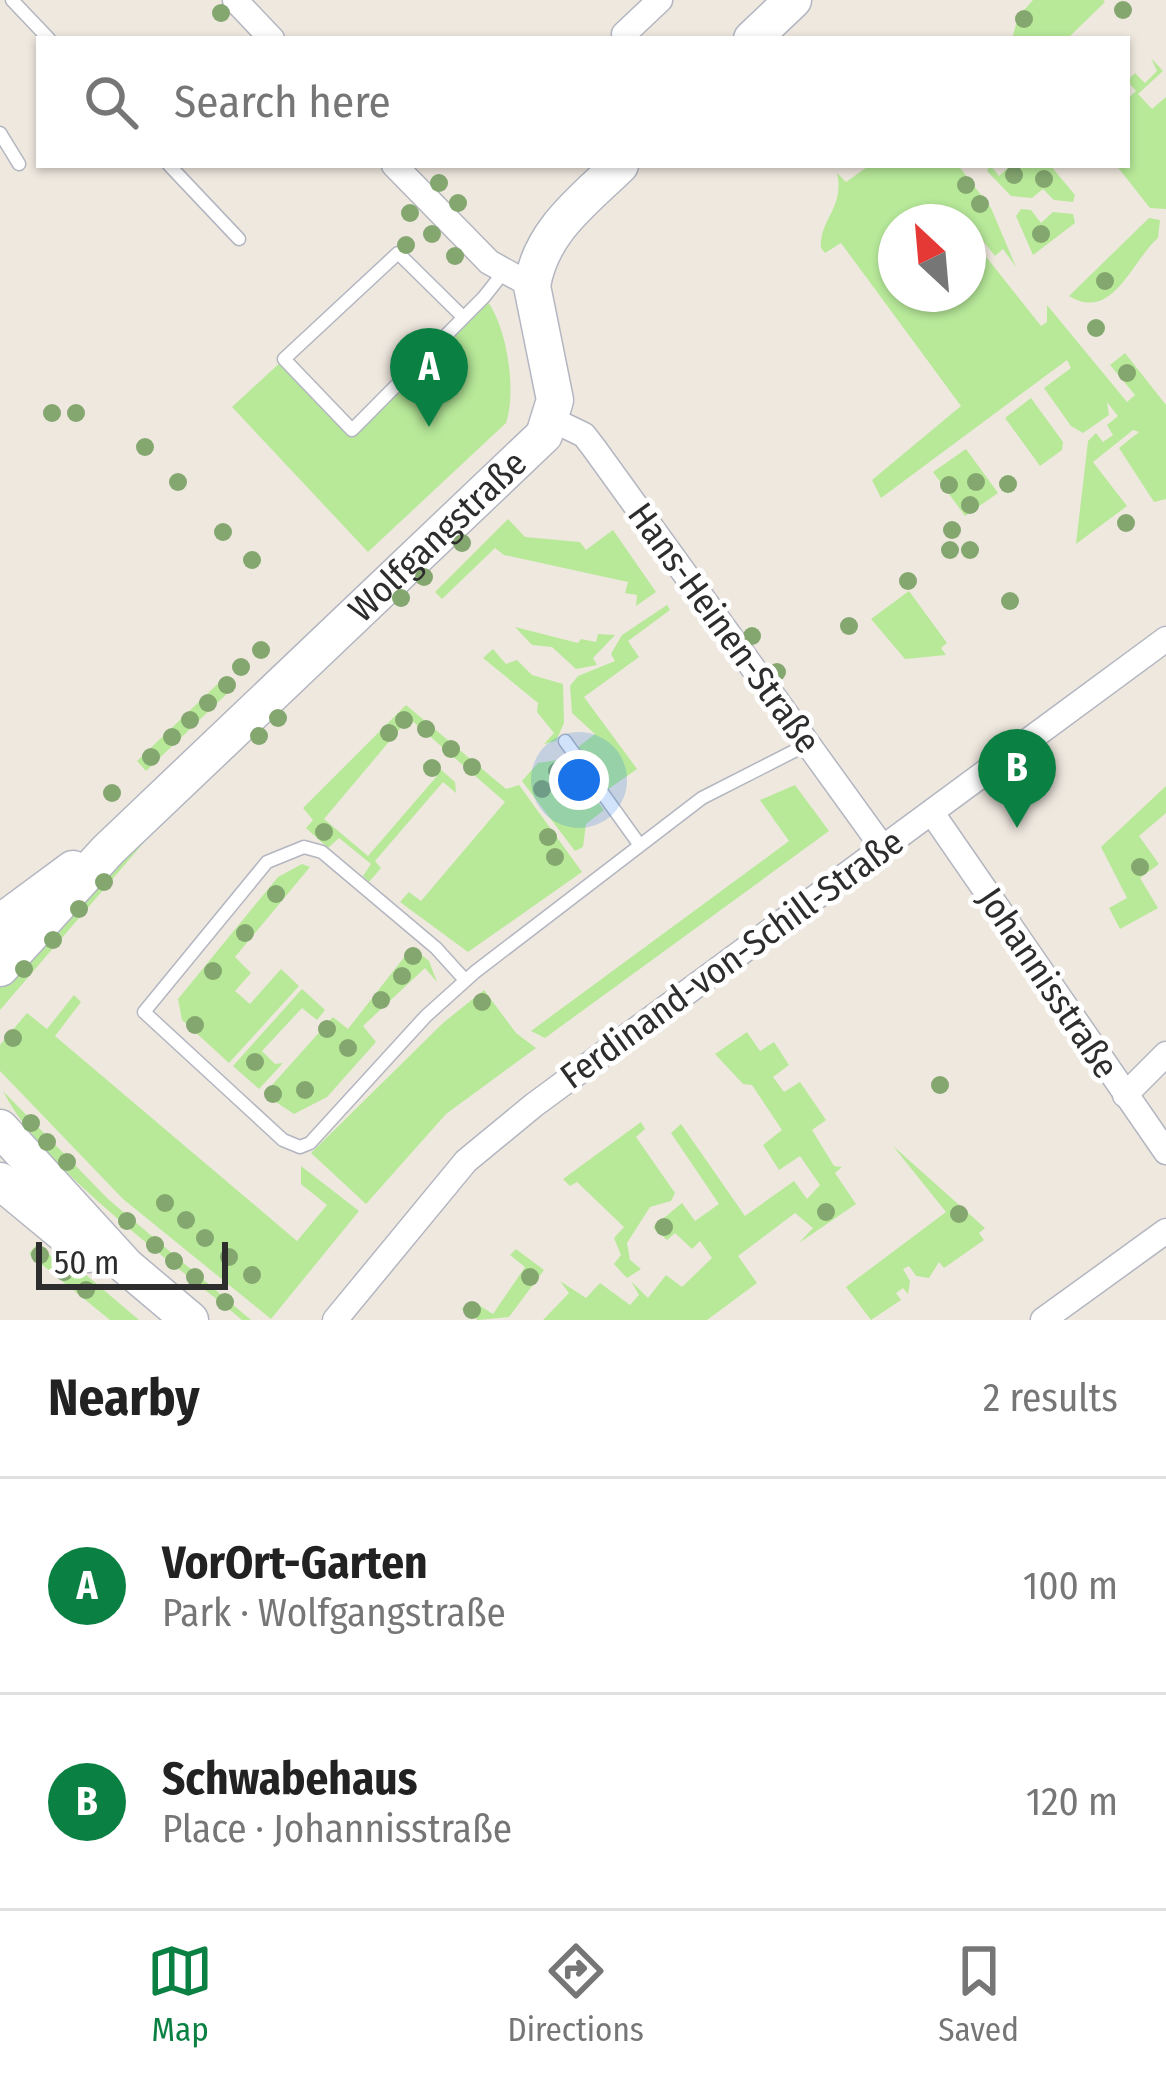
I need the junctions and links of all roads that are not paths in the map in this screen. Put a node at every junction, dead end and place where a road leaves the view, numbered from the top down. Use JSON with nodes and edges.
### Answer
{"nodes":[{"id":1,"x":12,"y":0,"type":"edge"},
{"id":2,"x":660,"y":0,"type":"edge"},
{"id":3,"x":793,"y":0,"type":"edge"},
{"id":4,"x":240,"y":2,"type":"edge"},
{"id":5,"x":624,"y":34,"type":"dead end"},
{"id":6,"x":46,"y":36,"type":"edge"},
{"id":7,"x":269,"y":36,"type":"edge"},
{"id":8,"x":755,"y":36,"type":"edge"},
{"id":9,"x":0,"y":133,"type":"edge"},
{"id":10,"x":20,"y":164,"type":"dead end"},
{"id":11,"x":172,"y":168,"type":"edge"},
{"id":12,"x":397,"y":168,"type":"edge"},
{"id":13,"x":617,"y":168,"type":"edge"},
{"id":14,"x":239,"y":239,"type":"dead end"},
{"id":15,"x":518,"y":279,"type":"junction"},
{"id":16,"x":463,"y":317,"type":"junction"},
{"id":17,"x":553,"y":420,"type":"junction"},
{"id":18,"x":1166,"y":639,"type":"edge"},
{"id":19,"x":565,"y":741,"type":"dead end"},
{"id":20,"x":808,"y":744,"type":"junction"},
{"id":21,"x":932,"y":813,"type":"junction"},
{"id":22,"x":639,"y":844,"type":"junction"},
{"id":23,"x":884,"y":848,"type":"junction"},
{"id":24,"x":108,"y":850,"type":"junction"},
{"id":25,"x":0,"y":923,"type":"edge"},
{"id":26,"x":0,"y":968,"type":"edge"},
{"id":27,"x":465,"y":980,"type":"junction"},
{"id":28,"x":1166,"y":1054,"type":"edge"},
{"id":29,"x":1126,"y":1095,"type":"junction"},
{"id":30,"x":0,"y":1128,"type":"edge"},
{"id":31,"x":1166,"y":1152,"type":"edge"},
{"id":32,"x":0,"y":1181,"type":"edge"},
{"id":33,"x":1166,"y":1231,"type":"edge"},
{"id":34,"x":126,"y":1266,"type":"junction"},
{"id":35,"x":190,"y":1320,"type":"edge"},
{"id":36,"x":335,"y":1320,"type":"edge"},
{"id":37,"x":1043,"y":1320,"type":"edge"}],
"edges":[{"from":1,"to":6,"type":"lane"},
{"from":2,"to":5,"type":"street"},
{"from":3,"to":8,"type":"main road"},
{"from":4,"to":7,"type":"street"},
{"from":9,"to":10,"type":"lane"},
{"from":11,"to":14,"type":"lane"},
{"from":12,"to":15,"type":"street"},
{"from":13,"to":15,"type":"main road"},
{"from":15,"to":16,"type":"lane"},
{"from":15,"to":17,"type":"main road","name":"Wolfgangstraße"},
{"from":16,"to":16,"type":"lane"},
{"from":17,"to":20,"type":"street","name":"Hans-Heinen-Straße"},
{"from":17,"to":24,"type":"main road","name":"Wolfgangstraße"},
{"from":18,"to":21,"type":"street","name":"Ferdinand-von-Schill-Straße"},
{"from":19,"to":22,"type":"lane"},
{"from":20,"to":22,"type":"lane"},
{"from":20,"to":23,"type":"street","name":"Hans-Heinen-Straße"},
{"from":21,"to":23,"type":"street","name":"Ferdinand-von-Schill-Straße"},
{"from":21,"to":29,"type":"street","name":"Johannisstraße"},
{"from":22,"to":27,"type":"lane"},
{"from":23,"to":36,"type":"street","name":"Ferdinand-von-Schill-Straße"},
{"from":24,"to":25,"type":"main road","name":"Wolfgangstraße"},
{"from":24,"to":26,"type":"main road","name":"Wolfgangstraße"},
{"from":27,"to":27,"type":"lane"},
{"from":28,"to":29,"type":"street"},
{"from":29,"to":31,"type":"street","name":"Johannisstraße"},
{"from":30,"to":34,"type":"main road"},
{"from":32,"to":34,"type":"main road"},
{"from":33,"to":37,"type":"street"},
{"from":34,"to":35,"type":"main road"}]}
